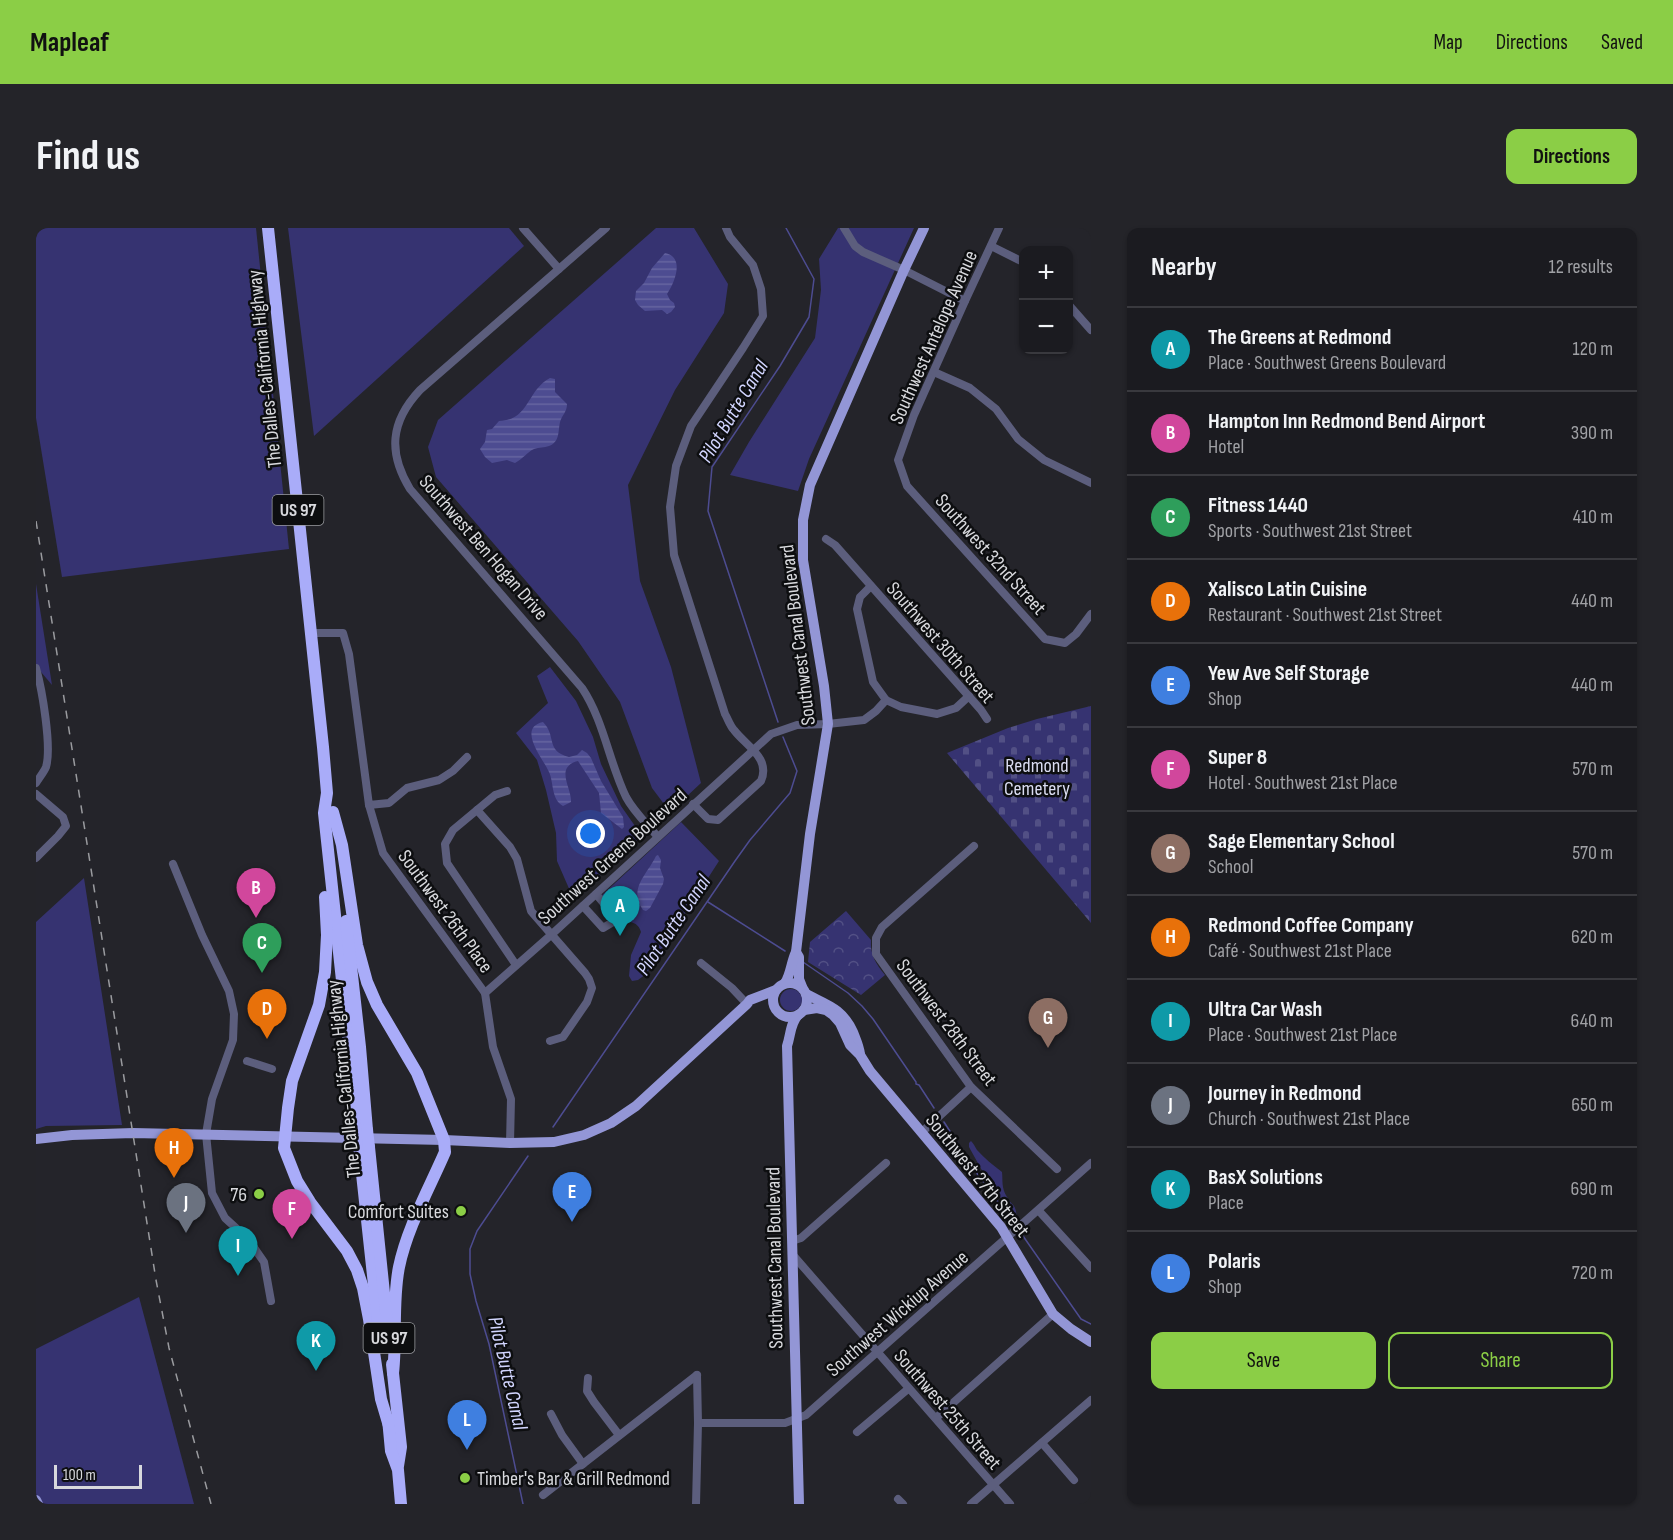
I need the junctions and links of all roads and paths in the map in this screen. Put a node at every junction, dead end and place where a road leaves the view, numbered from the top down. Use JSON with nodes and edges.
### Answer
{"nodes":[{"id":1,"x":268,"y":228,"type":"edge"},
{"id":2,"x":522,"y":228,"type":"edge"},
{"id":3,"x":606,"y":228,"type":"edge"},
{"id":4,"x":726,"y":228,"type":"edge"},
{"id":5,"x":844,"y":228,"type":"edge"},
{"id":6,"x":924,"y":228,"type":"edge"},
{"id":7,"x":999,"y":228,"type":"edge"},
{"id":8,"x":991,"y":246,"type":"junction"},
{"id":9,"x":1019,"y":260,"type":"edge"},
{"id":10,"x":559,"y":269,"type":"junction"},
{"id":11,"x":904,"y":270,"type":"junction"},
{"id":12,"x":964,"y":301,"type":"junction"},
{"id":13,"x":1073,"y":310,"type":"edge"},
{"id":14,"x":1091,"y":330,"type":"edge"},
{"id":15,"x":934,"y":372,"type":"junction"},
{"id":16,"x":898,"y":460,"type":"joint"},
{"id":17,"x":1091,"y":483,"type":"edge"},
{"id":18,"x":826,"y":539,"type":"dead end"},
{"id":19,"x":871,"y":586,"type":"junction"},
{"id":20,"x":1091,"y":614,"type":"edge"},
{"id":21,"x":311,"y":633,"type":"junction"},
{"id":22,"x":36,"y":668,"type":"edge"},
{"id":23,"x":969,"y":696,"type":"junction"},
{"id":24,"x":886,"y":700,"type":"junction"},
{"id":25,"x":987,"y":719,"type":"dead end"},
{"id":26,"x":828,"y":724,"type":"junction"},
{"id":27,"x":753,"y":749,"type":"junction"},
{"id":28,"x":467,"y":757,"type":"dead end"},
{"id":29,"x":36,"y":783,"type":"edge"},
{"id":30,"x":507,"y":791,"type":"dead end"},
{"id":31,"x":327,"y":792,"type":"junction"},
{"id":32,"x":36,"y":794,"type":"edge"},
{"id":33,"x":693,"y":804,"type":"junction"},
{"id":34,"x":369,"y":805,"type":"junction"},
{"id":35,"x":477,"y":810,"type":"junction"},
{"id":36,"x":333,"y":812,"type":"junction"},
{"id":37,"x":658,"y":837,"type":"junction"},
{"id":38,"x":327,"y":845,"type":"junction"},
{"id":39,"x":974,"y":846,"type":"dead end"},
{"id":40,"x":36,"y":858,"type":"edge"},
{"id":41,"x":172,"y":864,"type":"dead end"},
{"id":42,"x":596,"y":894,"type":"junction"},
{"id":43,"x":583,"y":906,"type":"junction"},
{"id":44,"x":551,"y":935,"type":"junction"},
{"id":45,"x":796,"y":952,"type":"junction"},
{"id":46,"x":701,"y":963,"type":"dead end"},
{"id":47,"x":516,"y":965,"type":"junction"},
{"id":48,"x":780,"y":987,"type":"junction"},
{"id":49,"x":804,"y":991,"type":"junction"},
{"id":50,"x":485,"y":993,"type":"junction"},
{"id":51,"x":747,"y":1004,"type":"junction"},
{"id":52,"x":776,"y":1009,"type":"junction"},
{"id":53,"x":801,"y":1012,"type":"junction"},
{"id":54,"x":550,"y":1041,"type":"dead end"},
{"id":55,"x":787,"y":1046,"type":"junction"},
{"id":56,"x":860,"y":1055,"type":"junction"},
{"id":57,"x":247,"y":1061,"type":"dead end"},
{"id":58,"x":272,"y":1069,"type":"dead end"},
{"id":59,"x":971,"y":1087,"type":"junction"},
{"id":60,"x":362,"y":1130,"type":"junction"},
{"id":61,"x":922,"y":1132,"type":"junction"},
{"id":62,"x":206,"y":1134,"type":"junction"},
{"id":63,"x":285,"y":1136,"type":"junction"},
{"id":64,"x":36,"y":1139,"type":"edge"},
{"id":65,"x":444,"y":1140,"type":"junction"},
{"id":66,"x":510,"y":1143,"type":"junction"},
{"id":67,"x":364,"y":1147,"type":"junction"},
{"id":68,"x":1091,"y":1163,"type":"edge"},
{"id":69,"x":886,"y":1164,"type":"dead end"},
{"id":70,"x":1057,"y":1169,"type":"dead end"},
{"id":71,"x":1039,"y":1210,"type":"junction"},
{"id":72,"x":1007,"y":1237,"type":"junction"},
{"id":73,"x":792,"y":1241,"type":"junction"},
{"id":74,"x":792,"y":1254,"type":"junction"},
{"id":75,"x":1091,"y":1268,"type":"edge"},
{"id":76,"x":271,"y":1301,"type":"dead end"},
{"id":77,"x":1053,"y":1314,"type":"junction"},
{"id":78,"x":1091,"y":1342,"type":"edge"},
{"id":79,"x":877,"y":1352,"type":"junction"},
{"id":80,"x":393,"y":1373,"type":"junction"},
{"id":81,"x":588,"y":1378,"type":"dead end"},
{"id":82,"x":908,"y":1389,"type":"junction"},
{"id":83,"x":1091,"y":1400,"type":"edge"},
{"id":84,"x":550,"y":1414,"type":"dead end"},
{"id":85,"x":936,"y":1418,"type":"junction"},
{"id":86,"x":796,"y":1419,"type":"junction"},
{"id":87,"x":698,"y":1423,"type":"junction"},
{"id":88,"x":389,"y":1426,"type":"junction"},
{"id":89,"x":857,"y":1432,"type":"dead end"},
{"id":90,"x":619,"y":1435,"type":"junction"},
{"id":91,"x":1042,"y":1443,"type":"junction"},
{"id":92,"x":583,"y":1464,"type":"junction"},
{"id":93,"x":398,"y":1470,"type":"junction"},
{"id":94,"x":1074,"y":1480,"type":"dead end"},
{"id":95,"x":993,"y":1484,"type":"junction"},
{"id":96,"x":543,"y":1495,"type":"dead end"},
{"id":97,"x":401,"y":1504,"type":"edge"},
{"id":98,"x":696,"y":1504,"type":"edge"},
{"id":99,"x":799,"y":1504,"type":"edge"},
{"id":100,"x":971,"y":1504,"type":"edge"},
{"id":101,"x":1010,"y":1504,"type":"edge"}],
"edges":[{"from":1,"to":21,"type":"highway","name":"The Dalles-California Highway","number":"US 97"},
{"from":2,"to":10,"type":"street"},
{"from":3,"to":10,"type":"street","name":"Southwest Ben Hogan Drive"},
{"from":4,"to":27,"type":"street"},
{"from":5,"to":11,"type":"street"},
{"from":6,"to":11,"type":"main road","name":"Southwest Canal Boulevard"},
{"from":7,"to":8,"type":"street","name":"Southwest Antelope Avenue"},
{"from":8,"to":9,"type":"street"},
{"from":8,"to":12,"type":"street","name":"Southwest Antelope Avenue"},
{"from":10,"to":37,"type":"street","name":"Southwest Ben Hogan Drive"},
{"from":11,"to":12,"type":"street"},
{"from":11,"to":26,"type":"main road","name":"Southwest Canal Boulevard"},
{"from":12,"to":15,"type":"street","name":"Southwest Antelope Avenue"},
{"from":13,"to":14,"type":"street"},
{"from":15,"to":16,"type":"street","name":"Southwest Antelope Avenue"},
{"from":15,"to":17,"type":"street"},
{"from":16,"to":20,"type":"street","name":"Southwest 32nd Street"},
{"from":18,"to":19,"type":"street","name":"Southwest 30th Street"},
{"from":19,"to":23,"type":"street","name":"Southwest 30th Street"},
{"from":19,"to":24,"type":"street"},
{"from":21,"to":31,"type":"highway","name":"The Dalles-California Highway","number":"US 97"},
{"from":21,"to":34,"type":"street","name":"Southwest 26th Place"},
{"from":22,"to":29,"type":"street"},
{"from":23,"to":24,"type":"street"},
{"from":23,"to":25,"type":"street","name":"Southwest 30th Street"},
{"from":24,"to":26,"type":"street","name":"Southwest Greens Boulevard"},
{"from":26,"to":27,"type":"street","name":"Southwest Greens Boulevard"},
{"from":26,"to":45,"type":"main road","name":"Southwest Canal Boulevard"},
{"from":27,"to":33,"type":"street","name":"Southwest Greens Boulevard"},
{"from":27,"to":33,"type":"street"},
{"from":28,"to":34,"type":"street"},
{"from":30,"to":35,"type":"street"},
{"from":31,"to":36,"type":"highway","name":"The Dalles-California Highway","number":"US 97"},
{"from":31,"to":38,"type":"highway","name":"The Dalles-California Highway","number":"US 97"},
{"from":32,"to":40,"type":"street"},
{"from":33,"to":37,"type":"street","name":"Southwest Greens Boulevard"},
{"from":34,"to":50,"type":"street","name":"Southwest 26th Place"},
{"from":35,"to":44,"type":"street"},
{"from":35,"to":47,"type":"street"},
{"from":36,"to":60,"type":"highway","name":"The Dalles-California Highway","number":"US 97"},
{"from":36,"to":65,"type":"highway"},
{"from":37,"to":42,"type":"street","name":"Southwest Greens Boulevard"},
{"from":38,"to":60,"type":"highway","name":"The Dalles-California Highway","number":"US 97"},
{"from":38,"to":63,"type":"highway"},
{"from":39,"to":59,"type":"street","name":"Southwest 28th Street"},
{"from":41,"to":62,"type":"street"},
{"from":42,"to":43,"type":"street","name":"Southwest Greens Boulevard"},
{"from":42,"to":43,"type":"street"},
{"from":43,"to":44,"type":"street","name":"Southwest Greens Boulevard"},
{"from":44,"to":47,"type":"street","name":"Southwest Greens Boulevard"},
{"from":44,"to":54,"type":"street"},
{"from":45,"to":48,"type":"main road","name":"Southwest Canal Boulevard"},
{"from":45,"to":49,"type":"main road","name":"Southwest Canal Boulevard"},
{"from":46,"to":51,"type":"street"},
{"from":47,"to":50,"type":"street","name":"Southwest Greens Boulevard"},
{"from":48,"to":49,"type":"main road"},
{"from":48,"to":51,"type":"main road"},
{"from":48,"to":52,"type":"main road"},
{"from":49,"to":53,"type":"main road"},
{"from":49,"to":56,"type":"main road","name":"Southwest 27th Street"},
{"from":50,"to":66,"type":"street","name":"Southwest 26th Place"},
{"from":51,"to":52,"type":"main road"},
{"from":51,"to":66,"type":"main road"},
{"from":52,"to":53,"type":"main road"},
{"from":52,"to":55,"type":"main road"},
{"from":53,"to":55,"type":"main road","name":"Southwest Canal Boulevard"},
{"from":53,"to":56,"type":"main road","name":"Southwest 27th Street"},
{"from":55,"to":73,"type":"main road","name":"Southwest Canal Boulevard"},
{"from":56,"to":61,"type":"main road","name":"Southwest 27th Street"},
{"from":57,"to":58,"type":"street"},
{"from":59,"to":61,"type":"street"},
{"from":59,"to":70,"type":"street","name":"Southwest 28th Street"},
{"from":60,"to":67,"type":"highway","name":"The Dalles-California Highway","number":"US 97","bridge":true},
{"from":61,"to":72,"type":"main road","name":"Southwest 27th Street"},
{"from":62,"to":63,"type":"main road"},
{"from":62,"to":64,"type":"main road"},
{"from":62,"to":76,"type":"street"},
{"from":63,"to":65,"type":"main road"},
{"from":63,"to":88,"type":"highway"},
{"from":65,"to":66,"type":"main road"},
{"from":65,"to":80,"type":"highway"},
{"from":67,"to":80,"type":"highway","name":"The Dalles-California Highway","number":"US 97"},
{"from":67,"to":88,"type":"highway","name":"The Dalles-California Highway","number":"US 97"},
{"from":68,"to":71,"type":"street","name":"Southwest Wickiup Avenue"},
{"from":69,"to":73,"type":"street"},
{"from":71,"to":72,"type":"street","name":"Southwest Wickiup Avenue"},
{"from":71,"to":75,"type":"street"},
{"from":72,"to":77,"type":"main road","name":"Southwest 27th Street"},
{"from":72,"to":79,"type":"street","name":"Southwest Wickiup Avenue"},
{"from":73,"to":74,"type":"main road","name":"Southwest Canal Boulevard"},
{"from":74,"to":79,"type":"street","name":"Southwest 25th Street"},
{"from":74,"to":86,"type":"main road","name":"Southwest Canal Boulevard"},
{"from":77,"to":78,"type":"main road","name":"Southwest 27th Street"},
{"from":77,"to":85,"type":"street"},
{"from":79,"to":82,"type":"street","name":"Southwest 25th Street"},
{"from":79,"to":86,"type":"street","name":"Southwest Wickiup Avenue"},
{"from":80,"to":93,"type":"highway","name":"The Dalles-California Highway","number":"US 97"},
{"from":81,"to":90,"type":"street"},
{"from":82,"to":85,"type":"street","name":"Southwest 25th Street"},
{"from":82,"to":89,"type":"street"},
{"from":83,"to":91,"type":"street"},
{"from":84,"to":92,"type":"street"},
{"from":85,"to":95,"type":"street","name":"Southwest 25th Street"},
{"from":86,"to":87,"type":"street","name":"Southwest Wickiup Avenue"},
{"from":86,"to":99,"type":"main road","name":"Southwest Canal Boulevard"},
{"from":87,"to":90,"type":"street"},
{"from":87,"to":98,"type":"street"},
{"from":88,"to":93,"type":"highway","name":"The Dalles-California Highway","number":"US 97"},
{"from":90,"to":92,"type":"street"},
{"from":91,"to":94,"type":"street"},
{"from":91,"to":95,"type":"street"},
{"from":92,"to":96,"type":"street"},
{"from":93,"to":97,"type":"highway","name":"The Dalles-California Highway","number":"US 97"},
{"from":95,"to":100,"type":"street"},
{"from":95,"to":101,"type":"street","name":"Southwest 25th Street"}]}
